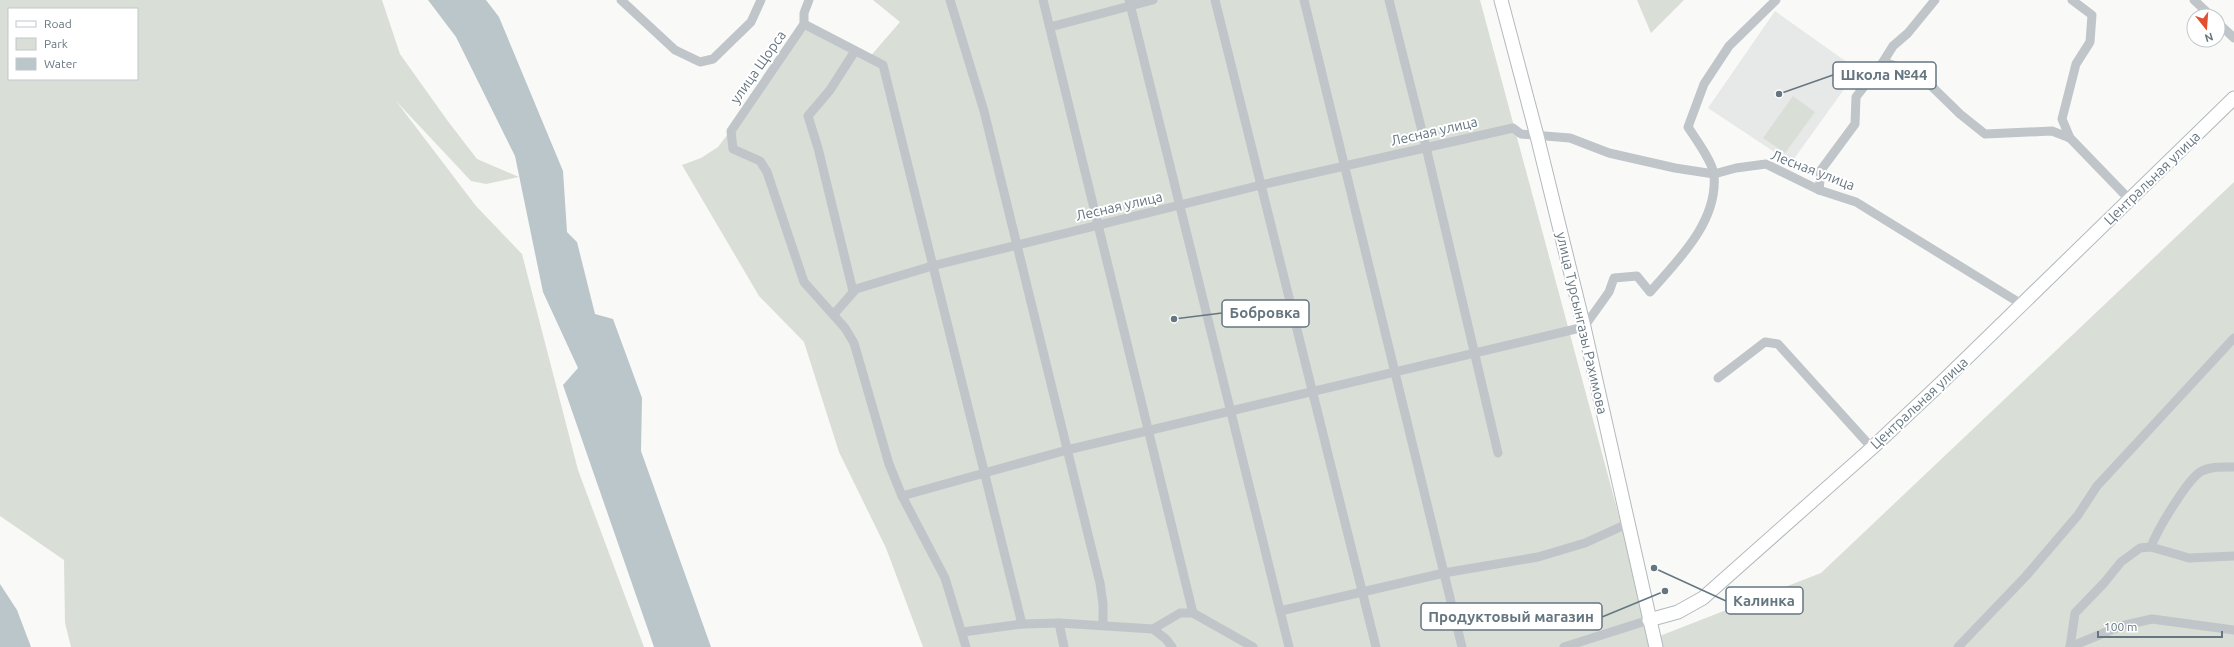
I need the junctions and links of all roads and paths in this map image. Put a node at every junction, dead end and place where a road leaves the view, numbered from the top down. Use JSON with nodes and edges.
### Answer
{"nodes":[{"id":1,"x":621,"y":0,"type":"edge"},
{"id":2,"x":761,"y":0,"type":"edge"},
{"id":3,"x":809,"y":0,"type":"edge"},
{"id":4,"x":950,"y":0,"type":"edge"},
{"id":5,"x":1043,"y":0,"type":"edge"},
{"id":6,"x":1153,"y":0,"type":"edge"},
{"id":7,"x":1215,"y":0,"type":"edge"},
{"id":8,"x":1304,"y":0,"type":"edge"},
{"id":9,"x":1389,"y":0,"type":"edge"},
{"id":10,"x":1501,"y":0,"type":"edge"},
{"id":11,"x":1776,"y":0,"type":"edge"},
{"id":12,"x":1935,"y":0,"type":"edge"},
{"id":13,"x":2072,"y":0,"type":"edge"},
{"id":14,"x":2194,"y":0,"type":"edge"},
{"id":15,"x":1130,"y":3,"type":"edge"},
{"id":16,"x":2202,"y":8,"type":"edge"},
{"id":17,"x":804,"y":24,"type":"junction"},
{"id":18,"x":1050,"y":27,"type":"junction"},
{"id":19,"x":2226,"y":30,"type":"edge"},
{"id":20,"x":2234,"y":38,"type":"edge"},
{"id":21,"x":855,"y":51,"type":"junction"},
{"id":22,"x":1883,"y":62,"type":"junction"},
{"id":23,"x":2234,"y":98,"type":"edge"},
{"id":24,"x":1538,"y":136,"type":"junction"},
{"id":25,"x":2070,"y":138,"type":"junction"},
{"id":26,"x":1426,"y":147,"type":"junction"},
{"id":27,"x":1345,"y":167,"type":"junction"},
{"id":28,"x":1714,"y":174,"type":"junction"},
{"id":29,"x":1261,"y":186,"type":"junction"},
{"id":30,"x":1819,"y":190,"type":"junction"},
{"id":31,"x":2130,"y":200,"type":"junction"},
{"id":32,"x":1180,"y":206,"type":"junction"},
{"id":33,"x":1098,"y":225,"type":"junction"},
{"id":34,"x":1017,"y":246,"type":"junction"},
{"id":35,"x":932,"y":266,"type":"junction"},
{"id":36,"x":853,"y":291,"type":"junction"},
{"id":37,"x":2024,"y":305,"type":"junction"},
{"id":38,"x":834,"y":314,"type":"junction"},
{"id":39,"x":1584,"y":327,"type":"junction"},
{"id":40,"x":2234,"y":338,"type":"edge"},
{"id":41,"x":1475,"y":353,"type":"junction"},
{"id":42,"x":1395,"y":373,"type":"junction"},
{"id":43,"x":1718,"y":378,"type":"dead end"},
{"id":44,"x":1312,"y":392,"type":"junction"},
{"id":45,"x":1232,"y":412,"type":"junction"},
{"id":46,"x":1149,"y":431,"type":"junction"},
{"id":47,"x":1872,"y":448,"type":"junction"},
{"id":48,"x":1067,"y":450,"type":"junction"},
{"id":49,"x":1498,"y":454,"type":"dead end"},
{"id":50,"x":2234,"y":467,"type":"edge"},
{"id":51,"x":984,"y":474,"type":"junction"},
{"id":52,"x":902,"y":496,"type":"junction"},
{"id":53,"x":1629,"y":523,"type":"junction"},
{"id":54,"x":2151,"y":547,"type":"junction"},
{"id":55,"x":2234,"y":556,"type":"edge"},
{"id":56,"x":1444,"y":574,"type":"junction"},
{"id":57,"x":1361,"y":591,"type":"junction"},
{"id":58,"x":1280,"y":611,"type":"junction"},
{"id":59,"x":1193,"y":613,"type":"junction"},
{"id":60,"x":1649,"y":620,"type":"junction"},
{"id":61,"x":1059,"y":623,"type":"junction"},
{"id":62,"x":1022,"y":624,"type":"junction"},
{"id":63,"x":1103,"y":624,"type":"junction"},
{"id":64,"x":1153,"y":629,"type":"junction"},
{"id":65,"x":2234,"y":630,"type":"edge"},
{"id":66,"x":963,"y":632,"type":"junction"},
{"id":67,"x":966,"y":647,"type":"edge"},
{"id":68,"x":1064,"y":647,"type":"edge"},
{"id":69,"x":1172,"y":647,"type":"edge"},
{"id":70,"x":1253,"y":647,"type":"edge"},
{"id":71,"x":1289,"y":647,"type":"edge"},
{"id":72,"x":1376,"y":647,"type":"edge"},
{"id":73,"x":1462,"y":647,"type":"edge"},
{"id":74,"x":1564,"y":647,"type":"edge"},
{"id":75,"x":1656,"y":647,"type":"edge"},
{"id":76,"x":1958,"y":647,"type":"edge"},
{"id":77,"x":2070,"y":647,"type":"edge"}],
"edges":[{"from":1,"to":2,"type":"street"},
{"from":3,"to":17,"type":"street","name":"улица Щорса"},
{"from":4,"to":34,"type":"street"},
{"from":5,"to":18,"type":"street"},
{"from":6,"to":15,"type":"street"},
{"from":7,"to":29,"type":"street"},
{"from":8,"to":27,"type":"street"},
{"from":9,"to":26,"type":"street"},
{"from":10,"to":24,"type":"street","name":"улица Турсынгазы Рахимова"},
{"from":11,"to":28,"type":"street"},
{"from":12,"to":22,"type":"street"},
{"from":13,"to":25,"type":"street"},
{"from":14,"to":16,"type":"street"},
{"from":15,"to":18,"type":"street"},
{"from":15,"to":32,"type":"street"},
{"from":17,"to":21,"type":"street"},
{"from":17,"to":38,"type":"street","name":"улица Щорса"},
{"from":18,"to":33,"type":"street"},
{"from":19,"to":20,"type":"street"},
{"from":21,"to":35,"type":"street"},
{"from":21,"to":36,"type":"street"},
{"from":22,"to":25,"type":"street"},
{"from":22,"to":30,"type":"street"},
{"from":23,"to":31,"type":"street","name":"Центральная улица"},
{"from":24,"to":26,"type":"street","name":"Лесная улица"},
{"from":24,"to":28,"type":"street","name":"Лесная улица"},
{"from":24,"to":39,"type":"street","name":"улица Турсынгазы Рахимова"},
{"from":25,"to":31,"type":"street"},
{"from":26,"to":27,"type":"street","name":"Лесная улица"},
{"from":26,"to":41,"type":"street"},
{"from":27,"to":29,"type":"street","name":"Лесная улица"},
{"from":27,"to":42,"type":"street"},
{"from":28,"to":30,"type":"street","name":"Лесная улица"},
{"from":28,"to":39,"type":"street"},
{"from":29,"to":32,"type":"street","name":"Лесная улица"},
{"from":29,"to":44,"type":"street"},
{"from":30,"to":37,"type":"street","name":"Лесная улица"},
{"from":31,"to":37,"type":"street","name":"Центральная улица"},
{"from":32,"to":33,"type":"street","name":"Лесная улица"},
{"from":32,"to":45,"type":"street"},
{"from":33,"to":34,"type":"street","name":"Лесная улица"},
{"from":33,"to":46,"type":"street"},
{"from":34,"to":35,"type":"street","name":"Лесная улица"},
{"from":34,"to":48,"type":"street"},
{"from":35,"to":36,"type":"street","name":"Лесная улица"},
{"from":35,"to":51,"type":"street"},
{"from":36,"to":38,"type":"street"},
{"from":37,"to":47,"type":"street","name":"Центральная улица"},
{"from":38,"to":52,"type":"street"},
{"from":39,"to":41,"type":"street"},
{"from":39,"to":53,"type":"street","name":"улица Турсынгазы Рахимова"},
{"from":40,"to":76,"type":"street"},
{"from":41,"to":42,"type":"street"},
{"from":41,"to":49,"type":"street"},
{"from":42,"to":44,"type":"street"},
{"from":42,"to":56,"type":"street"},
{"from":43,"to":47,"type":"street"},
{"from":44,"to":45,"type":"street"},
{"from":44,"to":57,"type":"street"},
{"from":45,"to":46,"type":"street"},
{"from":45,"to":58,"type":"street"},
{"from":46,"to":48,"type":"street"},
{"from":46,"to":59,"type":"street"},
{"from":47,"to":60,"type":"street","name":"Центральная улица"},
{"from":48,"to":51,"type":"street"},
{"from":48,"to":63,"type":"street"},
{"from":50,"to":54,"type":"street"},
{"from":51,"to":52,"type":"street"},
{"from":51,"to":62,"type":"street"},
{"from":52,"to":66,"type":"street"},
{"from":53,"to":56,"type":"street"},
{"from":53,"to":60,"type":"street","name":"улица Турсынгазы Рахимова"},
{"from":54,"to":55,"type":"street"},
{"from":54,"to":77,"type":"street"},
{"from":56,"to":57,"type":"street"},
{"from":56,"to":73,"type":"street"},
{"from":57,"to":58,"type":"street"},
{"from":57,"to":72,"type":"street"},
{"from":58,"to":71,"type":"street"},
{"from":59,"to":64,"type":"street"},
{"from":59,"to":70,"type":"street"},
{"from":60,"to":74,"type":"street","name":"Центральная улица"},
{"from":60,"to":75,"type":"street","name":"улица Турсынгазы Рахимова"},
{"from":61,"to":62,"type":"street"},
{"from":61,"to":63,"type":"street"},
{"from":61,"to":68,"type":"street"},
{"from":62,"to":66,"type":"street"},
{"from":63,"to":64,"type":"street"},
{"from":64,"to":69,"type":"street"},
{"from":65,"to":77,"type":"street"},
{"from":66,"to":67,"type":"street"}]}
